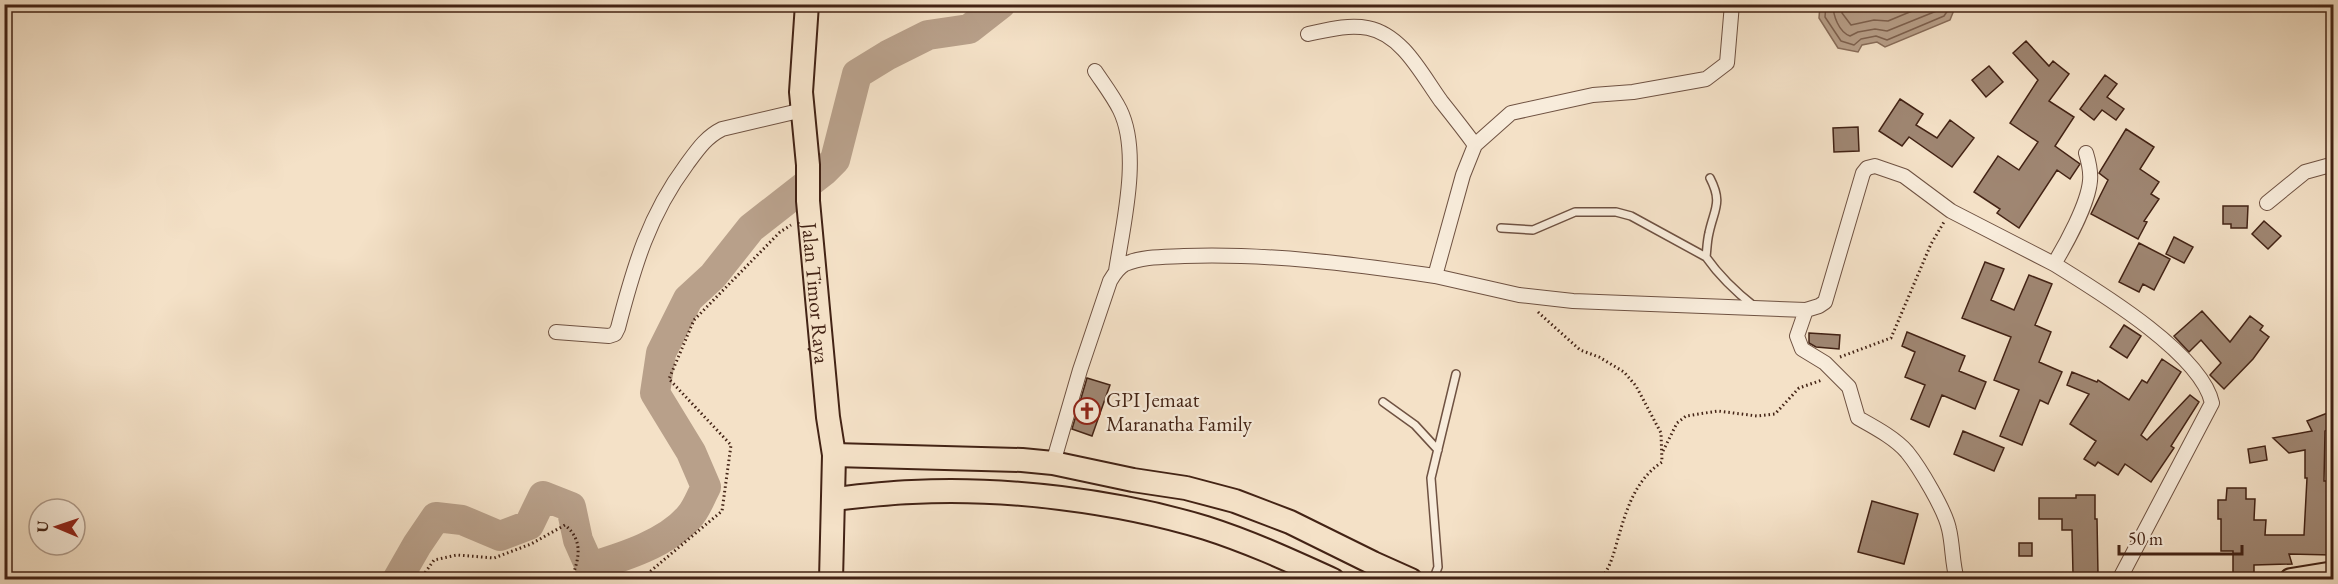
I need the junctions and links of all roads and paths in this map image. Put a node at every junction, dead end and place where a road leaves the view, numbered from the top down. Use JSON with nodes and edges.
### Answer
{"nodes":[{"id":1,"x":807,"y":4,"type":"edge"},
{"id":2,"x":1732,"y":4,"type":"edge"},
{"id":3,"x":1308,"y":34,"type":"dead end"},
{"id":4,"x":1095,"y":70,"type":"dead end"},
{"id":5,"x":803,"y":110,"type":"junction"},
{"id":6,"x":1475,"y":145,"type":"junction"},
{"id":7,"x":2086,"y":153,"type":"dead end"},
{"id":8,"x":2334,"y":164,"type":"edge"},
{"id":9,"x":1710,"y":178,"type":"dead end"},
{"id":10,"x":2267,"y":203,"type":"dead end"},
{"id":11,"x":809,"y":207,"type":"junction"},
{"id":12,"x":1501,"y":228,"type":"dead end"},
{"id":13,"x":1706,"y":257,"type":"junction"},
{"id":14,"x":2054,"y":264,"type":"junction"},
{"id":15,"x":1116,"y":271,"type":"junction"},
{"id":16,"x":1435,"y":276,"type":"junction"},
{"id":17,"x":1519,"y":295,"type":"junction"},
{"id":18,"x":1755,"y":307,"type":"junction"},
{"id":19,"x":1806,"y":310,"type":"junction"},
{"id":20,"x":556,"y":332,"type":"dead end"},
{"id":21,"x":1456,"y":374,"type":"dead end"},
{"id":22,"x":1383,"y":402,"type":"dead end"},
{"id":23,"x":1438,"y":450,"type":"junction"},
{"id":24,"x":834,"y":455,"type":"junction"},
{"id":25,"x":1053,"y":463,"type":"junction"},
{"id":26,"x":834,"y":499,"type":"junction"},
{"id":27,"x":1281,"y":519,"type":"junction"},
{"id":28,"x":1268,"y":550,"type":"junction"},
{"id":29,"x":2334,"y":573,"type":"edge"},
{"id":30,"x":420,"y":579,"type":"edge"},
{"id":31,"x":571,"y":579,"type":"edge"},
{"id":32,"x":640,"y":579,"type":"edge"},
{"id":33,"x":831,"y":579,"type":"edge"},
{"id":34,"x":1333,"y":579,"type":"edge"},
{"id":35,"x":1411,"y":579,"type":"edge"},
{"id":36,"x":1433,"y":579,"type":"edge"},
{"id":37,"x":1600,"y":579,"type":"edge"},
{"id":38,"x":1957,"y":579,"type":"edge"},
{"id":39,"x":2119,"y":579,"type":"edge"},
{"id":40,"x":2291,"y":579,"type":"edge"}],
"edges":[{"from":1,"to":5,"type":"highway","name":"Jalan Timor Raya"},
{"from":2,"to":6,"type":"street"},
{"from":3,"to":6,"type":"street"},
{"from":4,"to":15,"type":"street"},
{"from":5,"to":11,"type":"highway","name":"Jalan Timor Raya"},
{"from":5,"to":20,"type":"street"},
{"from":6,"to":16,"type":"street"},
{"from":7,"to":14,"type":"street"},
{"from":8,"to":10,"type":"street"},
{"from":9,"to":13,"type":"lane"},
{"from":11,"to":24,"type":"highway","name":"Jalan Timor Raya"},
{"from":11,"to":32,"type":"path"},
{"from":12,"to":13,"type":"lane"},
{"from":13,"to":18,"type":"lane"},
{"from":14,"to":19,"type":"street"},
{"from":14,"to":39,"type":"street"},
{"from":15,"to":16,"type":"street"},
{"from":15,"to":25,"type":"street"},
{"from":16,"to":17,"type":"street"},
{"from":17,"to":18,"type":"street"},
{"from":17,"to":37,"type":"path"},
{"from":18,"to":19,"type":"street"},
{"from":19,"to":38,"type":"street"},
{"from":21,"to":23,"type":"lane"},
{"from":22,"to":23,"type":"lane"},
{"from":23,"to":36,"type":"lane"},
{"from":24,"to":25,"type":"highway"},
{"from":24,"to":26,"type":"highway","name":"Jalan Timor Raya"},
{"from":25,"to":27,"type":"highway"},
{"from":26,"to":28,"type":"highway"},
{"from":26,"to":33,"type":"highway","name":"Jalan Timor Raya"},
{"from":27,"to":28,"type":"highway"},
{"from":27,"to":35,"type":"highway"},
{"from":28,"to":34,"type":"highway"},
{"from":29,"to":40,"type":"highway"},
{"from":30,"to":31,"type":"path"}]}
